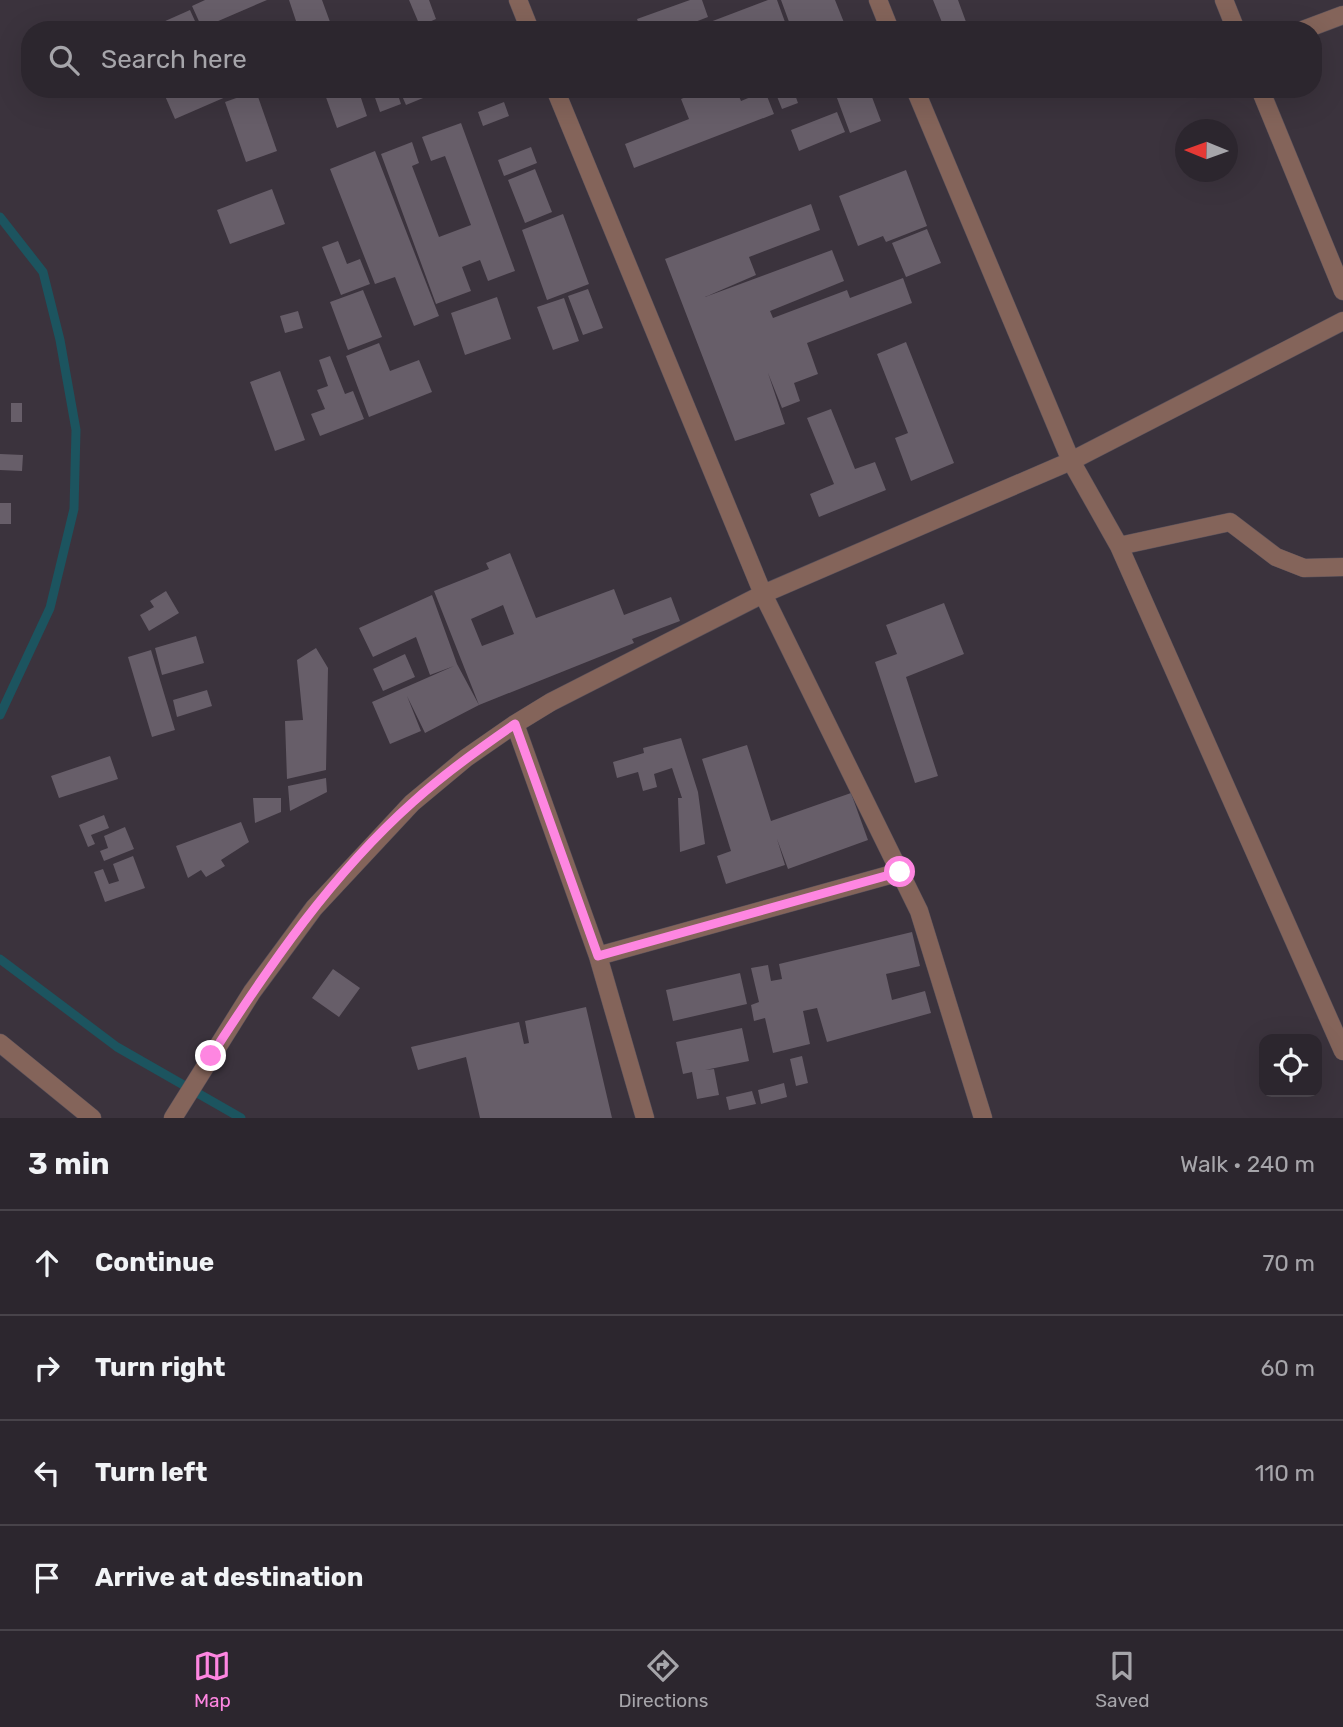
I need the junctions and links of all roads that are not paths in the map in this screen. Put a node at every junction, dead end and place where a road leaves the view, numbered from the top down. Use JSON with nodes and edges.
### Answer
{"nodes":[{"id":1,"x":518,"y":0,"type":"edge"},
{"id":2,"x":878,"y":0,"type":"edge"},
{"id":3,"x":1224,"y":0,"type":"edge"},
{"id":4,"x":1343,"y":15,"type":"edge"},
{"id":5,"x":526,"y":21,"type":"edge"},
{"id":6,"x":886,"y":21,"type":"edge"},
{"id":7,"x":1232,"y":21,"type":"edge"},
{"id":8,"x":1322,"y":23,"type":"edge"},
{"id":9,"x":559,"y":98,"type":"edge"},
{"id":10,"x":919,"y":98,"type":"edge"},
{"id":11,"x":1264,"y":98,"type":"edge"},
{"id":12,"x":1343,"y":291,"type":"edge"},
{"id":13,"x":1343,"y":321,"type":"edge"},
{"id":14,"x":1071,"y":461,"type":"junction"},
{"id":15,"x":1119,"y":546,"type":"junction"},
{"id":16,"x":1343,"y":567,"type":"edge"},
{"id":17,"x":763,"y":594,"type":"junction"},
{"id":18,"x":515,"y":724,"type":"junction"},
{"id":19,"x":900,"y":872,"type":"junction"},
{"id":20,"x":598,"y":956,"type":"junction"},
{"id":21,"x":1,"y":1045,"type":"edge"},
{"id":22,"x":1343,"y":1051,"type":"edge"},
{"id":23,"x":92,"y":1118,"type":"edge"},
{"id":24,"x":173,"y":1118,"type":"edge"},
{"id":25,"x":645,"y":1118,"type":"edge"},
{"id":26,"x":983,"y":1118,"type":"edge"}],
"edges":[{"from":1,"to":5,"type":"street"},
{"from":2,"to":6,"type":"street"},
{"from":3,"to":7,"type":"street"},
{"from":4,"to":8,"type":"street"},
{"from":9,"to":17,"type":"street"},
{"from":10,"to":14,"type":"street"},
{"from":11,"to":12,"type":"street"},
{"from":13,"to":14,"type":"street"},
{"from":14,"to":15,"type":"street"},
{"from":14,"to":17,"type":"street"},
{"from":15,"to":16,"type":"street"},
{"from":15,"to":22,"type":"street"},
{"from":17,"to":18,"type":"street"},
{"from":17,"to":19,"type":"street"},
{"from":18,"to":20,"type":"street"},
{"from":18,"to":24,"type":"street"},
{"from":19,"to":20,"type":"street"},
{"from":19,"to":26,"type":"street"},
{"from":20,"to":25,"type":"street"},
{"from":21,"to":23,"type":"street"}]}
